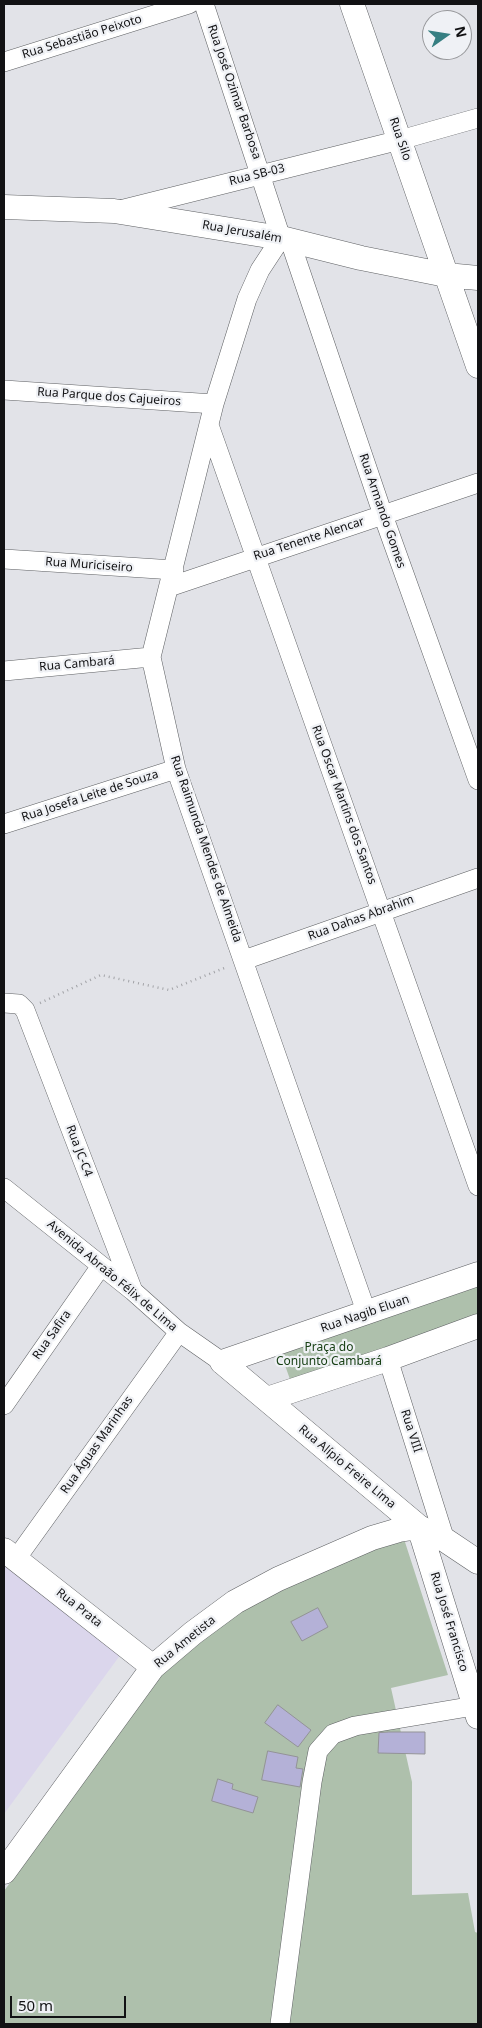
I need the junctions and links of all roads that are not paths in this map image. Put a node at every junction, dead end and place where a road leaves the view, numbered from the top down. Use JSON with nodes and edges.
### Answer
{"nodes":[{"id":1,"x":190,"y":4,"type":"edge"},
{"id":2,"x":204,"y":4,"type":"edge"},
{"id":3,"x":352,"y":4,"type":"edge"},
{"id":4,"x":4,"y":62,"type":"edge"},
{"id":5,"x":478,"y":118,"type":"edge"},
{"id":6,"x":400,"y":140,"type":"junction"},
{"id":7,"x":262,"y":174,"type":"junction"},
{"id":8,"x":4,"y":207,"type":"edge"},
{"id":9,"x":114,"y":211,"type":"junction"},
{"id":10,"x":285,"y":239,"type":"junction"},
{"id":11,"x":446,"y":275,"type":"junction"},
{"id":12,"x":478,"y":278,"type":"edge"},
{"id":13,"x":478,"y":366,"type":"edge"},
{"id":14,"x":4,"y":390,"type":"edge"},
{"id":15,"x":214,"y":404,"type":"junction"},
{"id":16,"x":210,"y":425,"type":"junction"},
{"id":17,"x":478,"y":483,"type":"edge"},
{"id":18,"x":383,"y":515,"type":"junction"},
{"id":19,"x":256,"y":557,"type":"junction"},
{"id":20,"x":4,"y":559,"type":"edge"},
{"id":21,"x":172,"y":579,"type":"junction"},
{"id":22,"x":151,"y":657,"type":"junction"},
{"id":23,"x":4,"y":671,"type":"edge"},
{"id":24,"x":176,"y":769,"type":"junction"},
{"id":25,"x":478,"y":780,"type":"edge"},
{"id":26,"x":4,"y":824,"type":"edge"},
{"id":27,"x":478,"y":878,"type":"edge"},
{"id":28,"x":382,"y":910,"type":"junction"},
{"id":29,"x":244,"y":960,"type":"junction"},
{"id":30,"x":4,"y":1003,"type":"edge"},
{"id":31,"x":478,"y":1186,"type":"edge"},
{"id":32,"x":4,"y":1188,"type":"edge"},
{"id":33,"x":101,"y":1266,"type":"junction"},
{"id":34,"x":478,"y":1274,"type":"edge"},
{"id":35,"x":133,"y":1291,"type":"junction"},
{"id":36,"x":367,"y":1314,"type":"junction"},
{"id":37,"x":478,"y":1326,"type":"edge"},
{"id":38,"x":178,"y":1332,"type":"junction"},
{"id":39,"x":388,"y":1360,"type":"junction"},
{"id":40,"x":222,"y":1362,"type":"junction"},
{"id":41,"x":267,"y":1399,"type":"junction"},
{"id":42,"x":4,"y":1405,"type":"edge"},
{"id":43,"x":433,"y":1502,"type":"junction"},
{"id":44,"x":419,"y":1527,"type":"junction"},
{"id":45,"x":445,"y":1540,"type":"junction"},
{"id":46,"x":10,"y":1555,"type":"edge"},
{"id":47,"x":478,"y":1562,"type":"edge"},
{"id":48,"x":153,"y":1667,"type":"junction"},
{"id":49,"x":476,"y":1711,"type":"edge"},
{"id":50,"x":4,"y":1872,"type":"edge"},
{"id":51,"x":280,"y":2024,"type":"edge"}],
"edges":[{"from":1,"to":4,"type":"street","name":"Rua Sebastião Peixoto"},
{"from":2,"to":7,"type":"street","name":"Rua José Ozimar Barbosa"},
{"from":3,"to":6,"type":"street","name":"Rua Silo"},
{"from":5,"to":6,"type":"street","name":"Rua SB-03"},
{"from":6,"to":7,"type":"street","name":"Rua SB-03"},
{"from":6,"to":11,"type":"street","name":"Rua Silo"},
{"from":7,"to":9,"type":"street","name":"Rua SB-03"},
{"from":7,"to":10,"type":"street","name":"Rua José Ozimar Barbosa"},
{"from":8,"to":9,"type":"street","name":"Rua Jerusalém"},
{"from":9,"to":10,"type":"street","name":"Rua Jerusalém"},
{"from":10,"to":11,"type":"street","name":"Rua Jerusalém"},
{"from":10,"to":15,"type":"street","name":"Rua Raimunda Mendes de Almeida"},
{"from":10,"to":18,"type":"street","name":"Rua Armando Gomes"},
{"from":11,"to":12,"type":"street","name":"Rua Jerusalém"},
{"from":11,"to":13,"type":"street","name":"Rua Silo"},
{"from":14,"to":15,"type":"street","name":"Rua Parque dos Cajueiros"},
{"from":15,"to":16,"type":"street","name":"Rua Raimunda Mendes de Almeida"},
{"from":16,"to":19,"type":"street","name":"Rua Oscar Martins dos Santos"},
{"from":16,"to":21,"type":"street","name":"Rua Raimunda Mendes de Almeida"},
{"from":17,"to":18,"type":"street","name":"Rua Tenente Alencar"},
{"from":18,"to":19,"type":"street","name":"Rua Tenente Alencar"},
{"from":18,"to":25,"type":"street","name":"Rua Armando Gomes"},
{"from":19,"to":21,"type":"street","name":"Rua Tenente Alencar"},
{"from":19,"to":28,"type":"street","name":"Rua Oscar Martins dos Santos"},
{"from":20,"to":21,"type":"street","name":"Rua Muriciseiro"},
{"from":21,"to":22,"type":"street","name":"Rua Raimunda Mendes de Almeida"},
{"from":22,"to":23,"type":"street","name":"Rua Cambará"},
{"from":22,"to":24,"type":"street","name":"Rua Raimunda Mendes de Almeida"},
{"from":24,"to":26,"type":"street","name":"Rua Josefa Leite de Souza"},
{"from":24,"to":29,"type":"street","name":"Rua Raimunda Mendes de Almeida"},
{"from":27,"to":28,"type":"street","name":"Rua Dahas Abrahim"},
{"from":28,"to":29,"type":"street","name":"Rua Dahas Abrahim"},
{"from":28,"to":31,"type":"street","name":"Rua Oscar Martins dos Santos"},
{"from":29,"to":36,"type":"street","name":"Rua Raimunda Mendes de Almeida"},
{"from":30,"to":35,"type":"street","name":"Rua JC-C4"},
{"from":32,"to":33,"type":"street","name":"Avenida Abraão Félix de Lima"},
{"from":33,"to":35,"type":"street","name":"Avenida Abraão Félix de Lima"},
{"from":33,"to":42,"type":"street","name":"Rua Safira"},
{"from":34,"to":36,"type":"street","name":"Rua Nagib Eluan"},
{"from":35,"to":38,"type":"street","name":"Avenida Abraão Félix de Lima"},
{"from":36,"to":40,"type":"street","name":"Rua Nagib Eluan"},
{"from":37,"to":39,"type":"street"},
{"from":38,"to":40,"type":"street","name":"Avenida Abraão Félix de Lima"},
{"from":38,"to":46,"type":"street","name":"Rua Águas Marinhas"},
{"from":39,"to":41,"type":"street"},
{"from":39,"to":43,"type":"street","name":"Rua VIII"},
{"from":40,"to":41,"type":"street","name":"Rua Alípio Freire Lima"},
{"from":41,"to":44,"type":"street","name":"Rua Alípio Freire Lima"},
{"from":43,"to":44,"type":"street","name":"Rua VIII"},
{"from":43,"to":45,"type":"street","name":"Rua VIII"},
{"from":44,"to":45,"type":"street","name":"Rua Alípio Freire Lima"},
{"from":44,"to":48,"type":"street","name":"Rua Ametista"},
{"from":44,"to":49,"type":"street","name":"Rua José Francisco"},
{"from":45,"to":47,"type":"street","name":"Rua Alípio Freire Lima"},
{"from":46,"to":48,"type":"street","name":"Rua Prata"},
{"from":48,"to":50,"type":"street","name":"Rua Ametista"},
{"from":49,"to":51,"type":"street"}]}
